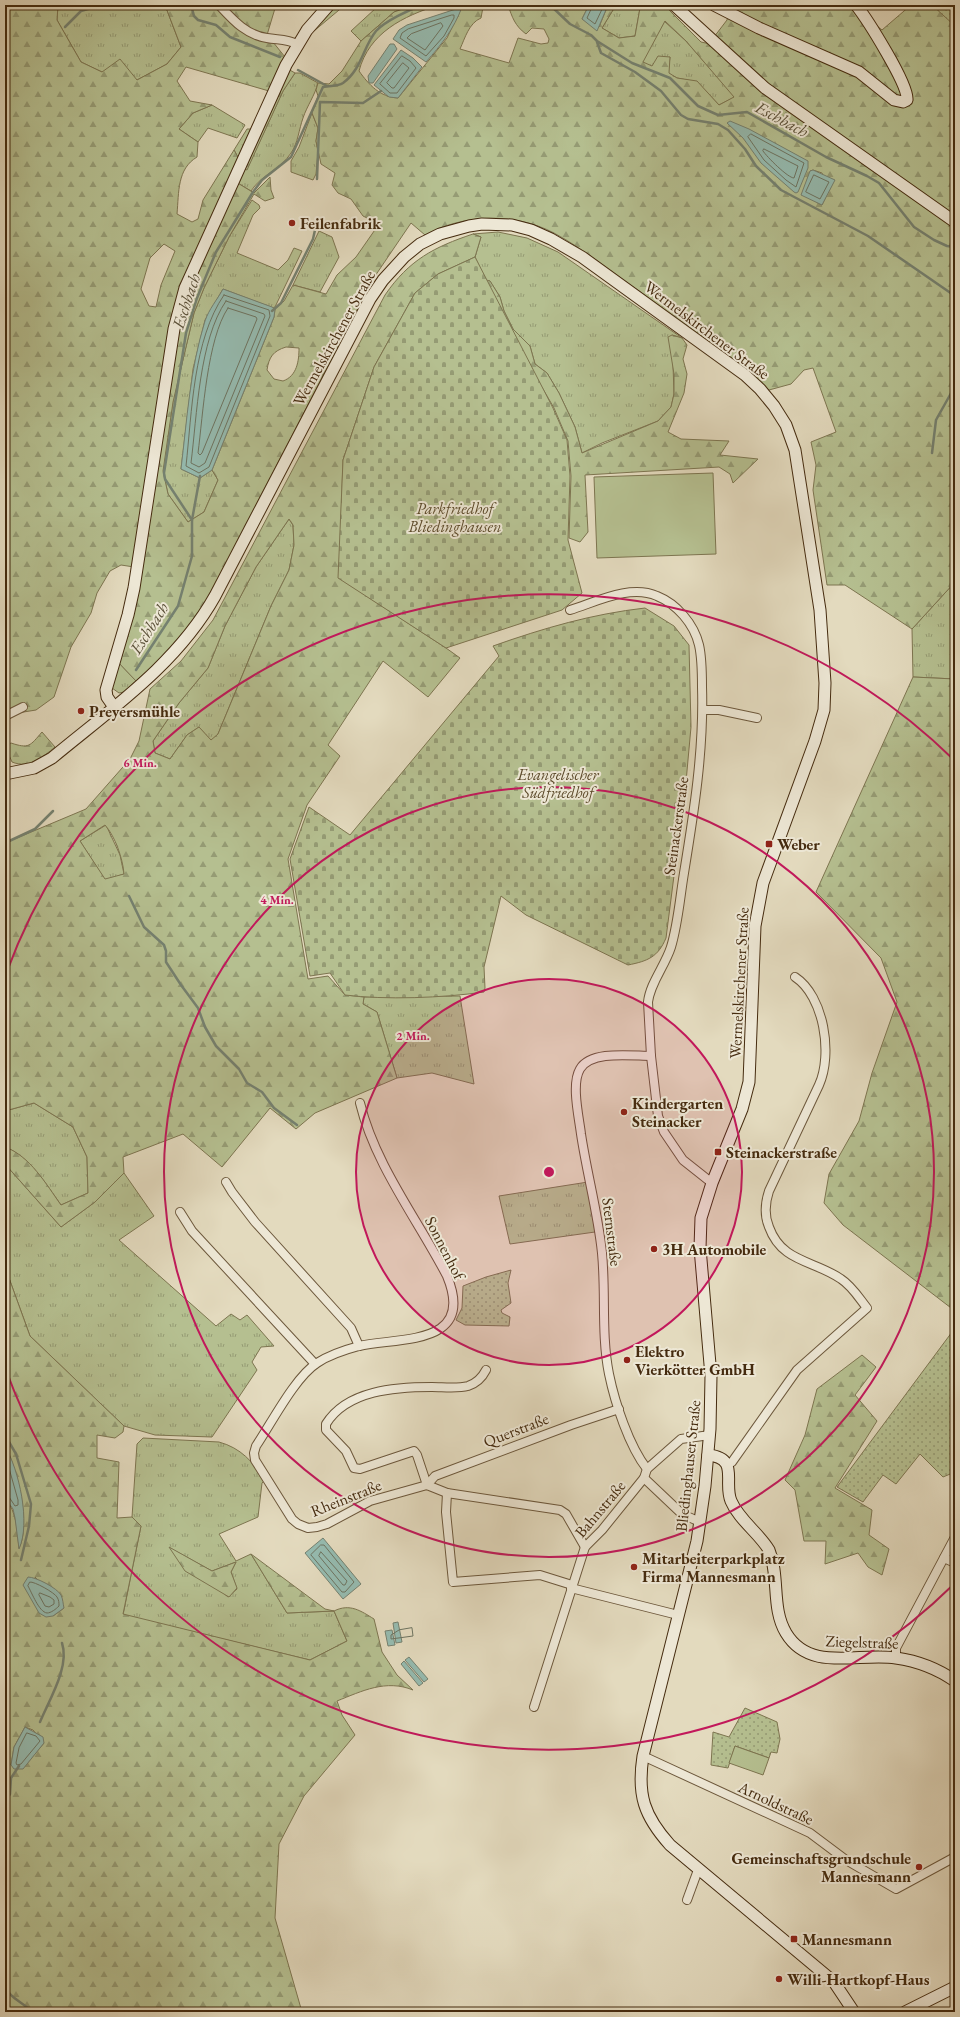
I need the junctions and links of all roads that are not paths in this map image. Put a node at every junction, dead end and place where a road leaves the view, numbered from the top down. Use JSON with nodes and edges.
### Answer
{"nodes":[{"id":1,"x":219,"y":5,"type":"edge"},
{"id":2,"x":329,"y":5,"type":"edge"},
{"id":3,"x":674,"y":5,"type":"edge"},
{"id":4,"x":714,"y":5,"type":"edge"},
{"id":5,"x":856,"y":5,"type":"edge"},
{"id":6,"x":297,"y":44,"type":"junction"},
{"id":7,"x":955,"y":222,"type":"edge"},
{"id":8,"x":570,"y":610,"type":"dead end"},
{"id":9,"x":23,"y":707,"type":"dead end"},
{"id":10,"x":114,"y":707,"type":"junction"},
{"id":11,"x":703,"y":710,"type":"junction"},
{"id":12,"x":5,"y":716,"type":"edge"},
{"id":13,"x":757,"y":718,"type":"dead end"},
{"id":14,"x":5,"y":774,"type":"edge"},
{"id":15,"x":795,"y":977,"type":"dead end"},
{"id":16,"x":651,"y":1056,"type":"junction"},
{"id":17,"x":360,"y":1103,"type":"dead end"},
{"id":18,"x":226,"y":1182,"type":"dead end"},
{"id":19,"x":712,"y":1183,"type":"junction"},
{"id":20,"x":180,"y":1212,"type":"dead end"},
{"id":21,"x":360,"y":1346,"type":"junction"},
{"id":22,"x":315,"y":1364,"type":"junction"},
{"id":23,"x":486,"y":1370,"type":"dead end"},
{"id":24,"x":619,"y":1409,"type":"junction"},
{"id":25,"x":710,"y":1434,"type":"junction"},
{"id":26,"x":254,"y":1454,"type":"joint"},
{"id":27,"x":708,"y":1455,"type":"junction"},
{"id":28,"x":727,"y":1465,"type":"junction"},
{"id":29,"x":647,"y":1469,"type":"junction"},
{"id":30,"x":644,"y":1478,"type":"junction"},
{"id":31,"x":427,"y":1485,"type":"junction"},
{"id":32,"x":447,"y":1493,"type":"junction"},
{"id":33,"x":700,"y":1522,"type":"junction"},
{"id":34,"x":955,"y":1537,"type":"edge"},
{"id":35,"x":585,"y":1547,"type":"junction"},
{"id":36,"x":944,"y":1558,"type":"junction"},
{"id":37,"x":955,"y":1563,"type":"edge"},
{"id":38,"x":571,"y":1586,"type":"junction"},
{"id":39,"x":678,"y":1615,"type":"junction"},
{"id":40,"x":896,"y":1658,"type":"junction"},
{"id":41,"x":955,"y":1681,"type":"edge"},
{"id":42,"x":534,"y":1707,"type":"dead end"},
{"id":43,"x":643,"y":1756,"type":"junction"},
{"id":44,"x":955,"y":1857,"type":"edge"},
{"id":45,"x":698,"y":1870,"type":"junction"},
{"id":46,"x":687,"y":1900,"type":"dead end"},
{"id":47,"x":955,"y":1987,"type":"edge"},
{"id":48,"x":854,"y":2012,"type":"edge"},
{"id":49,"x":905,"y":2012,"type":"edge"}],
"edges":[{"from":1,"to":6,"type":"street"},
{"from":2,"to":6,"type":"main road"},
{"from":3,"to":7,"type":"main road"},
{"from":4,"to":5,"type":"main road"},
{"from":6,"to":10,"type":"main road"},
{"from":8,"to":11,"type":"street","name":"Steinackerstraße"},
{"from":9,"to":12,"type":"street"},
{"from":10,"to":14,"type":"main road"},
{"from":10,"to":19,"type":"main road","name":"Wermelskirchener Straße"},
{"from":11,"to":13,"type":"street"},
{"from":11,"to":16,"type":"street","name":"Steinackerstraße"},
{"from":15,"to":28,"type":"street"},
{"from":16,"to":19,"type":"street","name":"Steinackerstraße"},
{"from":16,"to":24,"type":"street","name":"Sternstraße"},
{"from":17,"to":21,"type":"street","name":"Sonnenhof"},
{"from":18,"to":21,"type":"street"},
{"from":19,"to":25,"type":"main road","name":"Bliedinghauser Straße"},
{"from":20,"to":22,"type":"street"},
{"from":21,"to":22,"type":"street","name":"Sonnenhof"},
{"from":22,"to":26,"type":"street","name":"Sonnenhof"},
{"from":23,"to":31,"type":"street"},
{"from":24,"to":29,"type":"street","name":"Sternstraße"},
{"from":24,"to":31,"type":"street","name":"Querstraße"},
{"from":25,"to":27,"type":"main road","name":"Bliedinghauser Straße"},
{"from":25,"to":29,"type":"street"},
{"from":26,"to":31,"type":"street","name":"Rheinstraße"},
{"from":27,"to":28,"type":"main road"},
{"from":27,"to":33,"type":"main road","name":"Bliedinghauser Straße"},
{"from":28,"to":40,"type":"main road","name":"Ziegelstraße"},
{"from":29,"to":30,"type":"street","name":"Bahnstraße"},
{"from":30,"to":33,"type":"street"},
{"from":30,"to":35,"type":"street","name":"Bahnstraße"},
{"from":31,"to":32,"type":"street"},
{"from":32,"to":35,"type":"street"},
{"from":32,"to":38,"type":"street"},
{"from":33,"to":39,"type":"main road","name":"Bliedinghauser Straße"},
{"from":34,"to":36,"type":"street"},
{"from":35,"to":38,"type":"street","name":"Bahnstraße"},
{"from":36,"to":37,"type":"street"},
{"from":36,"to":40,"type":"street"},
{"from":38,"to":39,"type":"street"},
{"from":38,"to":42,"type":"street","name":"Bahnstraße"},
{"from":39,"to":43,"type":"main road","name":"Bliedinghauser Straße"},
{"from":40,"to":41,"type":"main road","name":"Ziegelstraße"},
{"from":43,"to":44,"type":"street","name":"Arnoldstraße"},
{"from":43,"to":45,"type":"main road","name":"Bliedinghauser Straße"},
{"from":45,"to":46,"type":"street"},
{"from":45,"to":48,"type":"main road","name":"Bliedinghauser Straße"},
{"from":47,"to":49,"type":"main road"}]}
